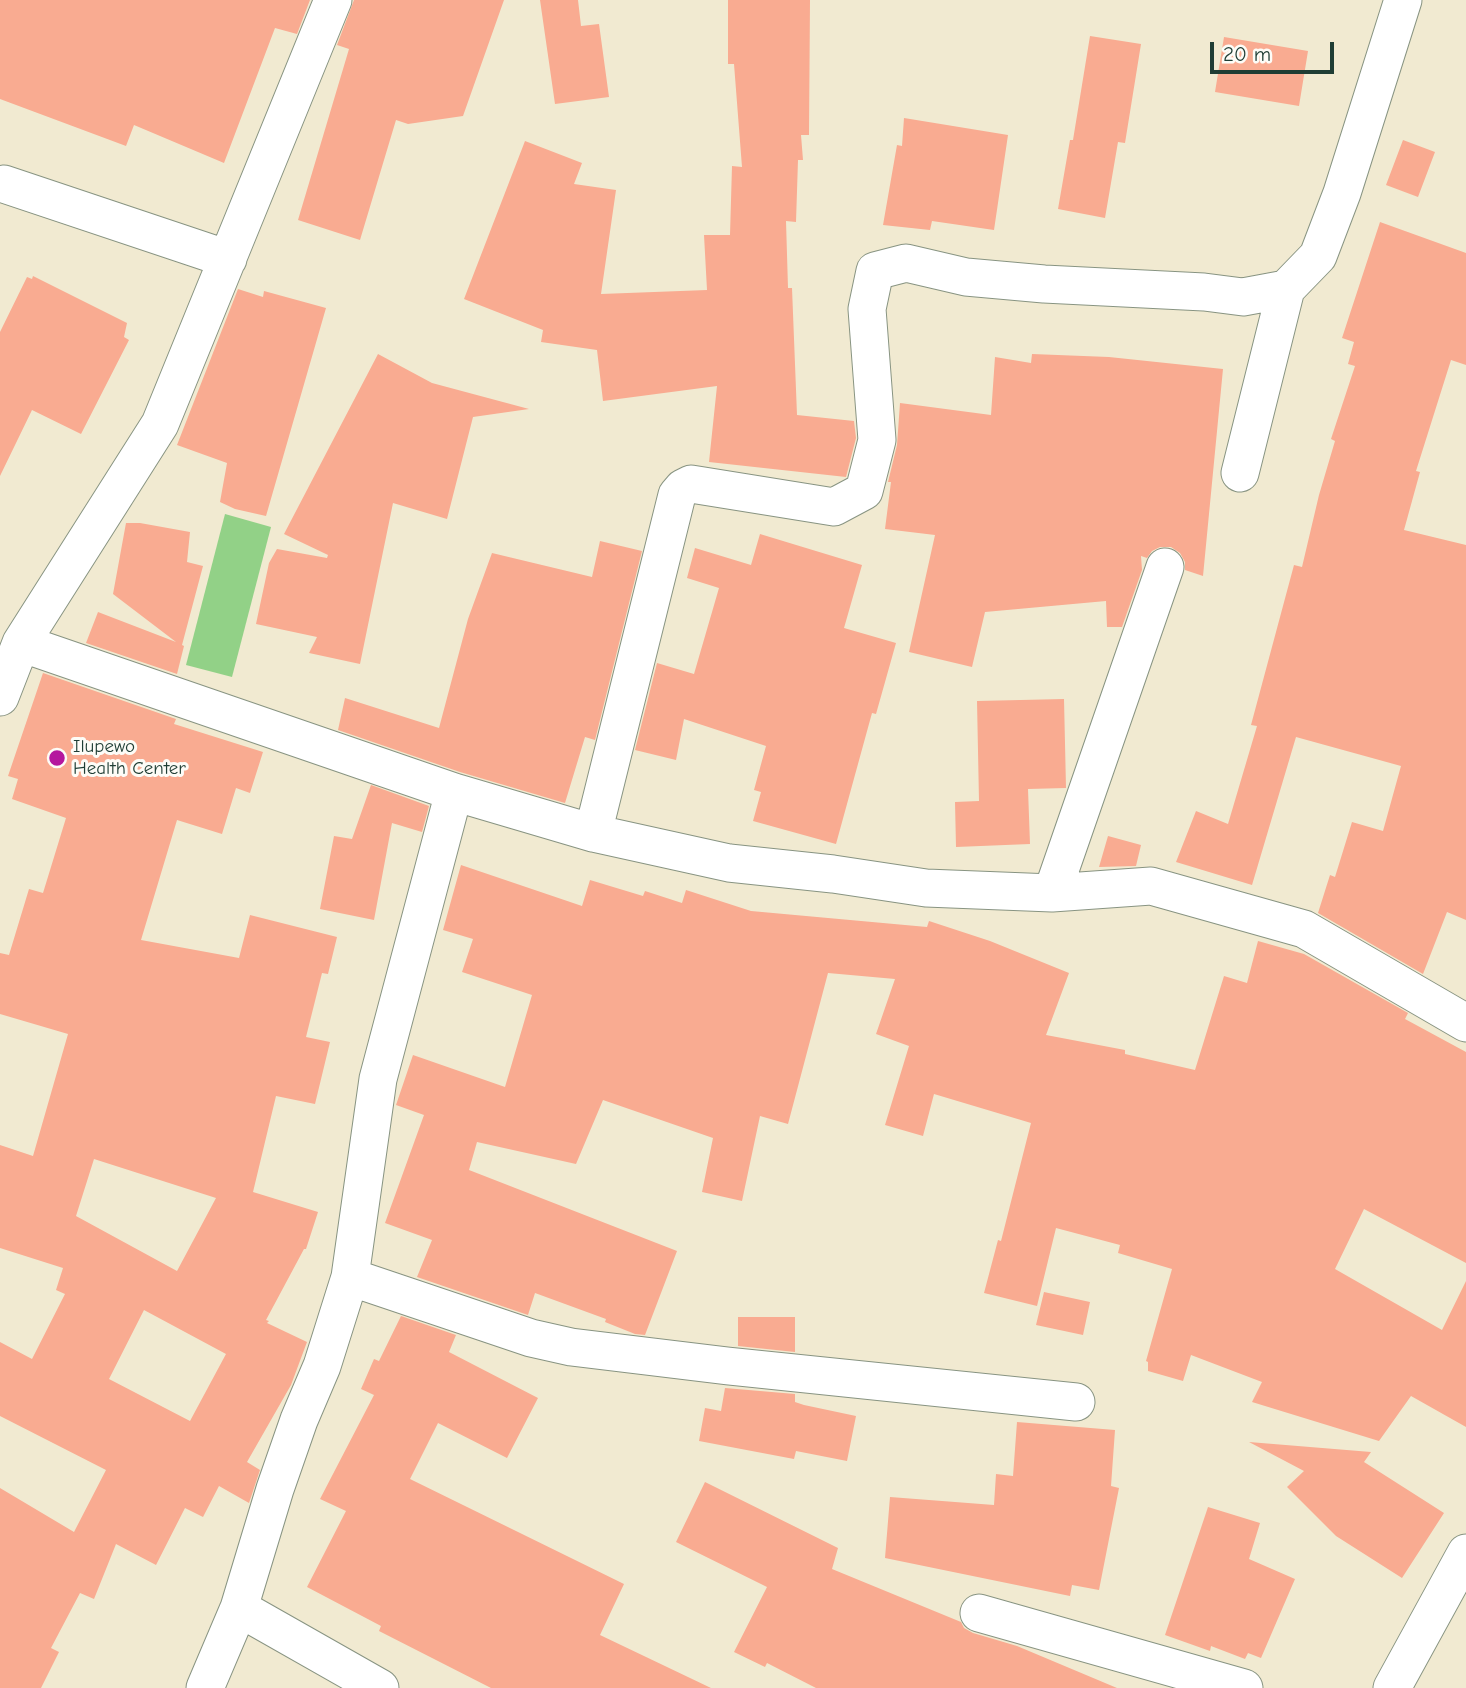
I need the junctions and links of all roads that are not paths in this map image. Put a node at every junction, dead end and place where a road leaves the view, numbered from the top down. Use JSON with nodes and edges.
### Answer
{"nodes":[{"id":1,"x":333,"y":0,"type":"edge"},
{"id":2,"x":1403,"y":0,"type":"edge"},
{"id":3,"x":4,"y":184,"type":"dead end"},
{"id":4,"x":228,"y":259,"type":"junction"},
{"id":5,"x":1286,"y":289,"type":"junction"},
{"id":6,"x":1240,"y":473,"type":"dead end"},
{"id":7,"x":1165,"y":567,"type":"dead end"},
{"id":8,"x":21,"y":643,"type":"junction"},
{"id":9,"x":0,"y":697,"type":"edge"},
{"id":10,"x":454,"y":792,"type":"junction"},
{"id":11,"x":593,"y":833,"type":"junction"},
{"id":12,"x":1052,"y":894,"type":"junction"},
{"id":13,"x":1466,"y":1023,"type":"edge"},
{"id":14,"x":350,"y":1277,"type":"junction"},
{"id":15,"x":1076,"y":1402,"type":"dead end"},
{"id":16,"x":1466,"y":1553,"type":"edge"},
{"id":17,"x":239,"y":1608,"type":"junction"},
{"id":18,"x":979,"y":1613,"type":"dead end"},
{"id":19,"x":205,"y":1688,"type":"edge"},
{"id":20,"x":380,"y":1688,"type":"edge"},
{"id":21,"x":1244,"y":1688,"type":"edge"},
{"id":22,"x":1392,"y":1688,"type":"edge"}],
"edges":[{"from":1,"to":4,"type":"street"},
{"from":2,"to":5,"type":"street"},
{"from":3,"to":4,"type":"street"},
{"from":4,"to":8,"type":"street"},
{"from":5,"to":6,"type":"street"},
{"from":5,"to":11,"type":"street"},
{"from":7,"to":12,"type":"street"},
{"from":8,"to":9,"type":"street"},
{"from":8,"to":10,"type":"street"},
{"from":10,"to":11,"type":"street"},
{"from":10,"to":14,"type":"street"},
{"from":11,"to":12,"type":"street"},
{"from":12,"to":13,"type":"street"},
{"from":14,"to":15,"type":"street"},
{"from":14,"to":17,"type":"street"},
{"from":16,"to":22,"type":"street"},
{"from":17,"to":19,"type":"street"},
{"from":17,"to":20,"type":"street"},
{"from":18,"to":21,"type":"street"}]}
